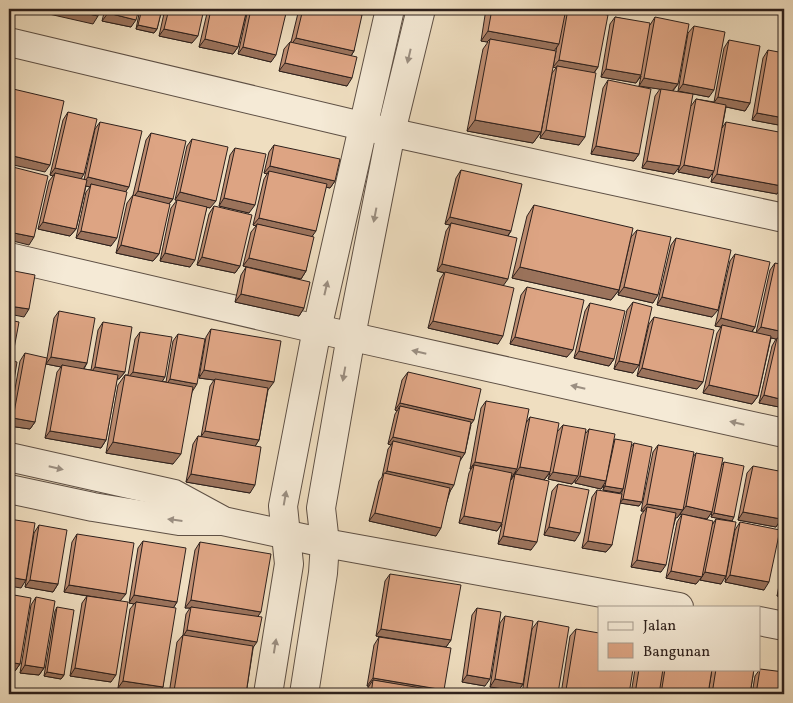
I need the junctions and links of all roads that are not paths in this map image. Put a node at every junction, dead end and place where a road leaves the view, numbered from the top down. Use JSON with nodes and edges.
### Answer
{"nodes":[{"id":1,"x":390,"y":9,"type":"edge"},
{"id":2,"x":421,"y":9,"type":"edge"},
{"id":3,"x":9,"y":42,"type":"edge"},
{"id":4,"x":362,"y":126,"type":"junction"},
{"id":5,"x":391,"y":132,"type":"junction"},
{"id":6,"x":784,"y":218,"type":"edge"},
{"id":7,"x":9,"y":257,"type":"edge"},
{"id":8,"x":317,"y":330,"type":"junction"},
{"id":9,"x":351,"y":336,"type":"junction"},
{"id":10,"x":784,"y":433,"type":"edge"},
{"id":11,"x":9,"y":457,"type":"edge"},
{"id":12,"x":9,"y":489,"type":"edge"},
{"id":13,"x":223,"y":521,"type":"junction"},
{"id":14,"x":287,"y":535,"type":"junction"},
{"id":15,"x":325,"y":543,"type":"junction"},
{"id":16,"x":673,"y":606,"type":"edge"},
{"id":17,"x":760,"y":621,"type":"edge"},
{"id":18,"x":784,"y":626,"type":"edge"},
{"id":19,"x":268,"y":694,"type":"edge"},
{"id":20,"x":304,"y":694,"type":"edge"}],
"edges":[{"from":1,"to":4,"type":"street"},
{"from":2,"to":5,"type":"street","one_way":true},
{"from":3,"to":4,"type":"street"},
{"from":4,"to":5,"type":"street"},
{"from":8,"to":4,"type":"street","one_way":true},
{"from":5,"to":6,"type":"street"},
{"from":5,"to":9,"type":"street","one_way":true},
{"from":7,"to":8,"type":"street"},
{"from":8,"to":9,"type":"street"},
{"from":14,"to":8,"type":"street","one_way":true},
{"from":10,"to":9,"type":"street","one_way":true},
{"from":9,"to":15,"type":"street","one_way":true},
{"from":11,"to":13,"type":"street","one_way":true},
{"from":13,"to":12,"type":"street","one_way":true},
{"from":13,"to":14,"type":"street"},
{"from":14,"to":15,"type":"street"},
{"from":19,"to":14,"type":"street","one_way":true},
{"from":15,"to":16,"type":"street"},
{"from":15,"to":20,"type":"street"},
{"from":17,"to":18,"type":"street"}]}
